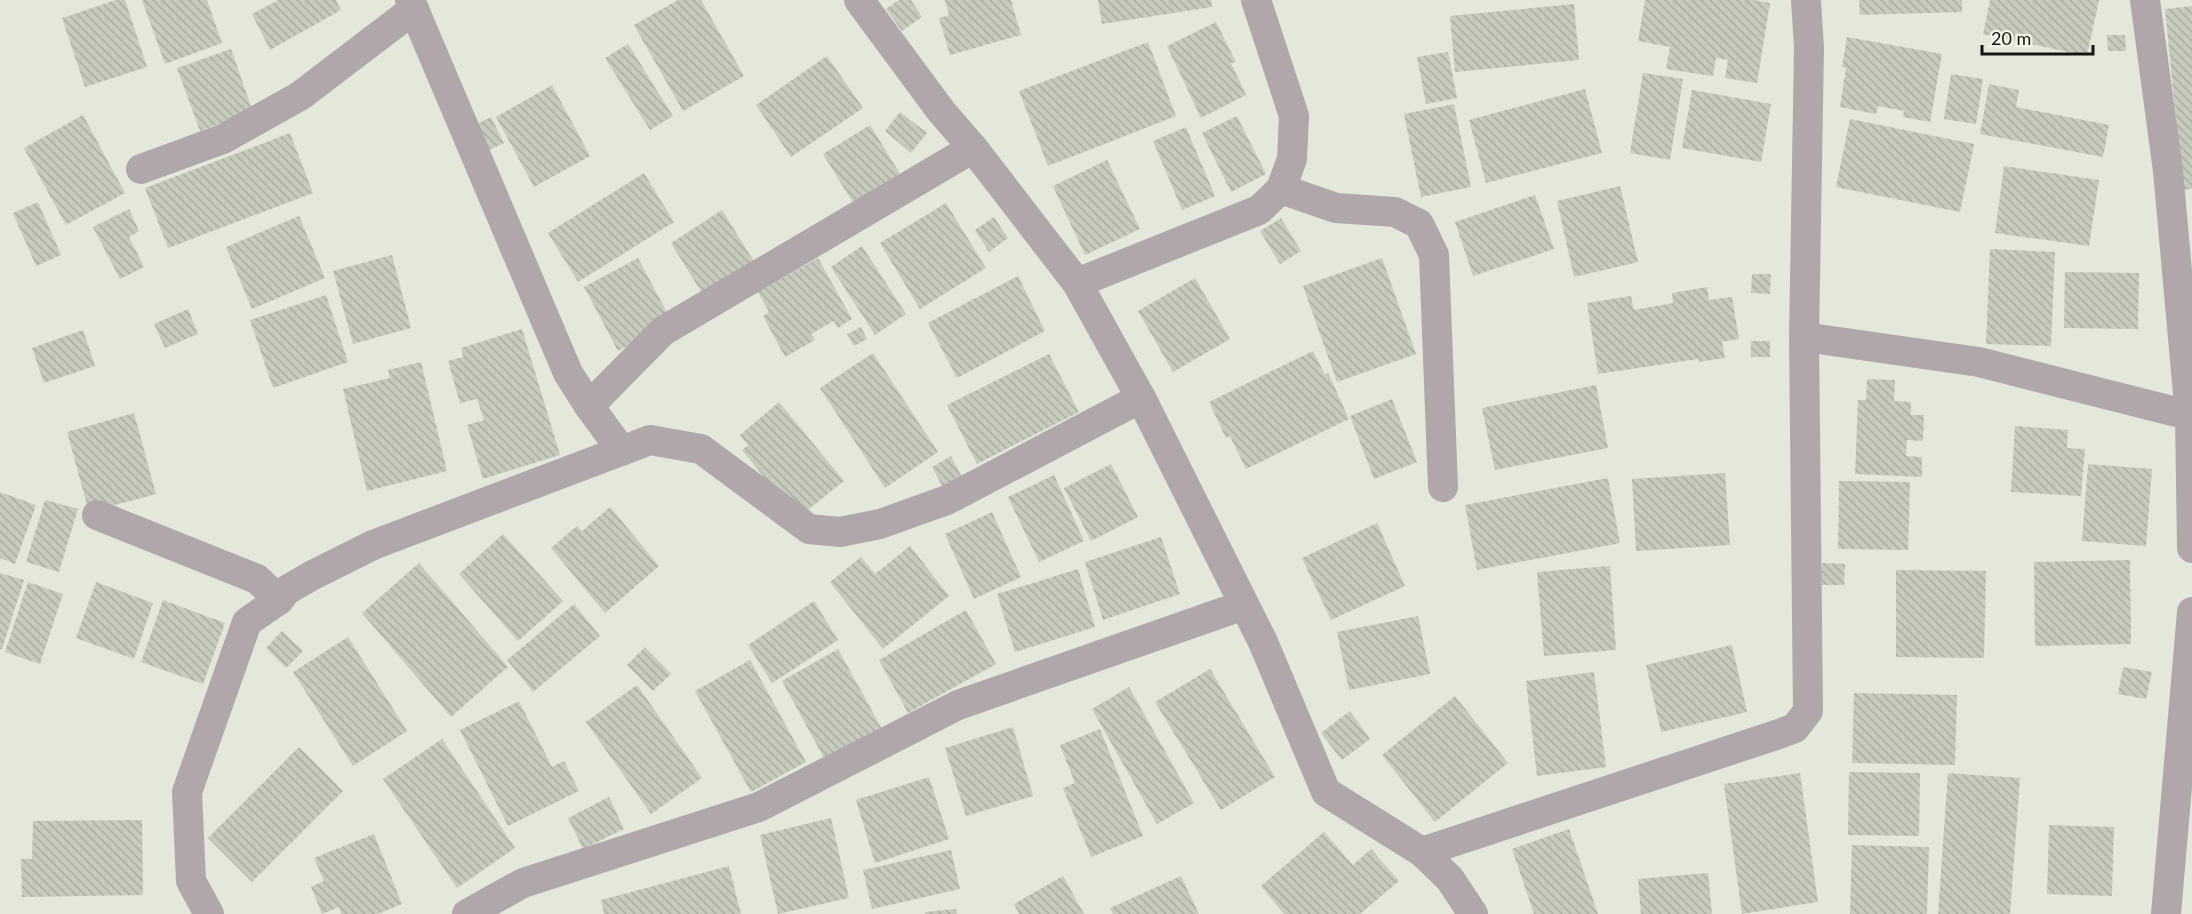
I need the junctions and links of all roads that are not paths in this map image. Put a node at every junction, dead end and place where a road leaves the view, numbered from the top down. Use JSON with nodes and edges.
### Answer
{"nodes":[{"id":1,"x":860,"y":0,"type":"edge"},
{"id":2,"x":1257,"y":0,"type":"edge"},
{"id":3,"x":1806,"y":0,"type":"edge"},
{"id":4,"x":2145,"y":0,"type":"edge"},
{"id":5,"x":412,"y":5,"type":"edge"},
{"id":6,"x":973,"y":148,"type":"junction"},
{"id":7,"x":141,"y":169,"type":"dead end"},
{"id":8,"x":1281,"y":189,"type":"junction"},
{"id":9,"x":1077,"y":283,"type":"junction"},
{"id":10,"x":1804,"y":337,"type":"junction"},
{"id":11,"x":1141,"y":398,"type":"junction"},
{"id":12,"x":589,"y":406,"type":"junction"},
{"id":13,"x":2191,"y":416,"type":"edge"},
{"id":14,"x":622,"y":450,"type":"junction"},
{"id":15,"x":1443,"y":487,"type":"dead end"},
{"id":16,"x":97,"y":515,"type":"dead end"},
{"id":17,"x":2192,"y":548,"type":"edge"},
{"id":18,"x":279,"y":600,"type":"junction"},
{"id":19,"x":1244,"y":605,"type":"junction"},
{"id":20,"x":2192,"y":612,"type":"edge"},
{"id":21,"x":1422,"y":852,"type":"junction"},
{"id":22,"x":209,"y":914,"type":"edge"},
{"id":23,"x":467,"y":914,"type":"edge"},
{"id":24,"x":1473,"y":914,"type":"edge"},
{"id":25,"x":2166,"y":914,"type":"edge"}],
"edges":[{"from":1,"to":6,"type":"street"},
{"from":2,"to":8,"type":"street"},
{"from":3,"to":10,"type":"street"},
{"from":4,"to":13,"type":"street"},
{"from":5,"to":7,"type":"street"},
{"from":5,"to":12,"type":"street"},
{"from":6,"to":9,"type":"street"},
{"from":6,"to":12,"type":"street"},
{"from":8,"to":9,"type":"street"},
{"from":8,"to":15,"type":"street"},
{"from":9,"to":11,"type":"street"},
{"from":10,"to":13,"type":"street"},
{"from":10,"to":21,"type":"street"},
{"from":11,"to":14,"type":"street"},
{"from":11,"to":19,"type":"street"},
{"from":12,"to":14,"type":"street"},
{"from":13,"to":17,"type":"street"},
{"from":14,"to":18,"type":"street"},
{"from":16,"to":18,"type":"street"},
{"from":18,"to":22,"type":"street"},
{"from":19,"to":21,"type":"street"},
{"from":19,"to":23,"type":"street"},
{"from":20,"to":25,"type":"street"},
{"from":21,"to":24,"type":"street"}]}
